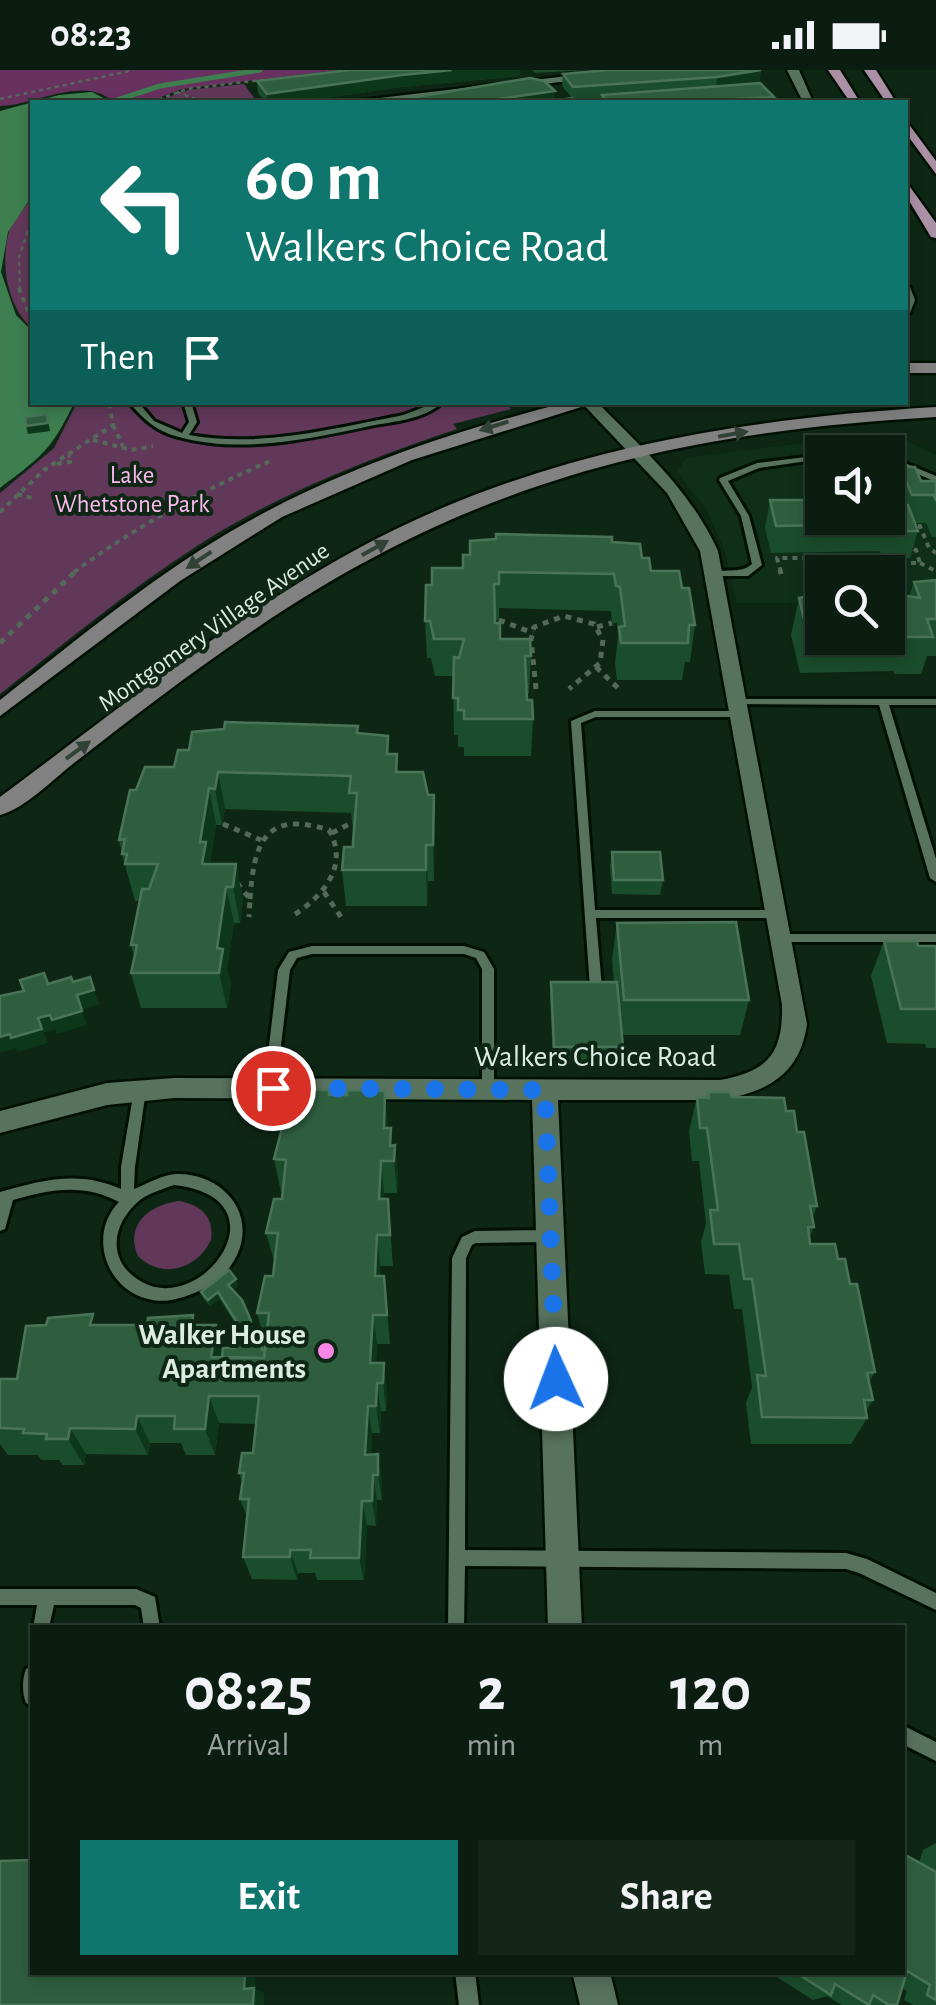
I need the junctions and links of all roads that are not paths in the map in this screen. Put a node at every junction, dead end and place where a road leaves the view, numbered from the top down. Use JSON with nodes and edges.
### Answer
{"nodes":[{"id":1,"x":792,"y":70,"type":"edge"},
{"id":2,"x":834,"y":70,"type":"edge"},
{"id":3,"x":870,"y":70,"type":"edge"},
{"id":4,"x":608,"y":75,"type":"edge"},
{"id":5,"x":458,"y":92,"type":"junction"},
{"id":6,"x":402,"y":100,"type":"edge"},
{"id":7,"x":424,"y":100,"type":"edge"},
{"id":8,"x":807,"y":100,"type":"edge"},
{"id":9,"x":853,"y":100,"type":"edge"},
{"id":10,"x":890,"y":100,"type":"edge"},
{"id":11,"x":908,"y":128,"type":"edge"},
{"id":12,"x":936,"y":170,"type":"edge"},
{"id":13,"x":908,"y":189,"type":"edge"},
{"id":14,"x":936,"y":234,"type":"edge"},
{"id":15,"x":908,"y":368,"type":"edge"},
{"id":16,"x":936,"y":368,"type":"edge"},
{"id":17,"x":136,"y":405,"type":"edge"},
{"id":18,"x":188,"y":405,"type":"edge"},
{"id":19,"x":435,"y":405,"type":"edge"},
{"id":20,"x":578,"y":405,"type":"edge"},
{"id":21,"x":592,"y":405,"type":"edge"},
{"id":22,"x":936,"y":412,"type":"edge"},
{"id":23,"x":184,"y":436,"type":"junction"},
{"id":24,"x":637,"y":453,"type":"junction"},
{"id":25,"x":805,"y":459,"type":"edge"},
{"id":26,"x":905,"y":466,"type":"edge"},
{"id":27,"x":936,"y":480,"type":"edge"},
{"id":28,"x":714,"y":574,"type":"junction"},
{"id":29,"x":883,"y":702,"type":"junction"},
{"id":30,"x":936,"y":702,"type":"edge"},
{"id":31,"x":738,"y":708,"type":"junction"},
{"id":32,"x":0,"y":710,"type":"edge"},
{"id":33,"x":0,"y":808,"type":"edge"},
{"id":34,"x":936,"y":878,"type":"edge"},
{"id":35,"x":590,"y":914,"type":"junction"},
{"id":36,"x":779,"y":926,"type":"junction"},
{"id":37,"x":936,"y":938,"type":"edge"},
{"id":38,"x":596,"y":988,"type":"edge"},
{"id":39,"x":270,"y":1088,"type":"junction"},
{"id":40,"x":140,"y":1090,"type":"junction"},
{"id":41,"x":488,"y":1090,"type":"junction"},
{"id":42,"x":545,"y":1090,"type":"junction"},
{"id":43,"x":0,"y":1122,"type":"edge"},
{"id":44,"x":4,"y":1197,"type":"edge"},
{"id":45,"x":128,"y":1200,"type":"junction"},
{"id":46,"x":0,"y":1225,"type":"edge"},
{"id":47,"x":551,"y":1236,"type":"junction"},
{"id":48,"x":457,"y":1558,"type":"junction"},
{"id":49,"x":563,"y":1558,"type":"junction"},
{"id":50,"x":46,"y":1597,"type":"junction"},
{"id":51,"x":0,"y":1598,"type":"edge"},
{"id":52,"x":936,"y":1602,"type":"edge"},
{"id":53,"x":41,"y":1625,"type":"edge"},
{"id":54,"x":152,"y":1625,"type":"edge"},
{"id":55,"x":456,"y":1625,"type":"edge"},
{"id":56,"x":565,"y":1625,"type":"edge"},
{"id":57,"x":905,"y":1736,"type":"edge"},
{"id":58,"x":936,"y":1752,"type":"edge"},
{"id":59,"x":465,"y":1975,"type":"edge"},
{"id":60,"x":592,"y":1975,"type":"edge"},
{"id":61,"x":469,"y":2005,"type":"edge"},
{"id":62,"x":599,"y":2005,"type":"edge"}],
"edges":[{"from":1,"to":8,"type":"street"},
{"from":2,"to":9,"type":"main road"},
{"from":3,"to":10,"type":"main road"},
{"from":4,"to":5,"type":"street"},
{"from":5,"to":6,"type":"street"},
{"from":5,"to":7,"type":"street"},
{"from":11,"to":12,"type":"main road"},
{"from":13,"to":14,"type":"main road"},
{"from":15,"to":16,"type":"main road"},
{"from":17,"to":23,"type":"lane"},
{"from":18,"to":23,"type":"lane"},
{"from":19,"to":23,"type":"lane"},
{"from":20,"to":32,"type":"main road","name":"Montgomery Village Avenue","one_way":true},
{"from":21,"to":24,"type":"street","name":"Walkers Choice Road"},
{"from":24,"to":22,"type":"main road","name":"Montgomery Village Avenue","one_way":true},
{"from":24,"to":28,"type":"street","name":"Walkers Choice Road"},
{"from":33,"to":24,"type":"main road","name":"Montgomery Village Avenue","one_way":true},
{"from":25,"to":28,"type":"lane"},
{"from":26,"to":27,"type":"lane"},
{"from":28,"to":31,"type":"street","name":"Walkers Choice Road"},
{"from":29,"to":30,"type":"lane"},
{"from":29,"to":31,"type":"lane"},
{"from":29,"to":34,"type":"lane"},
{"from":31,"to":35,"type":"lane"},
{"from":31,"to":36,"type":"street","name":"Walkers Choice Road"},
{"from":35,"to":36,"type":"lane"},
{"from":35,"to":38,"type":"lane"},
{"from":36,"to":37,"type":"lane"},
{"from":36,"to":42,"type":"street","name":"Walkers Choice Road"},
{"from":39,"to":40,"type":"street","name":"Walkers Choice Road"},
{"from":39,"to":41,"type":"street","name":"Walkers Choice Road"},
{"from":39,"to":41,"type":"lane"},
{"from":40,"to":43,"type":"street","name":"Walkers Choice Road"},
{"from":40,"to":45,"type":"lane"},
{"from":41,"to":42,"type":"street","name":"Walkers Choice Road"},
{"from":42,"to":47,"type":"street"},
{"from":44,"to":45,"type":"lane"},
{"from":44,"to":46,"type":"lane"},
{"from":45,"to":45,"type":"lane"},
{"from":47,"to":48,"type":"lane"},
{"from":47,"to":49,"type":"street"},
{"from":48,"to":49,"type":"lane"},
{"from":48,"to":55,"type":"lane"},
{"from":49,"to":52,"type":"lane"},
{"from":49,"to":56,"type":"street"},
{"from":50,"to":51,"type":"lane"},
{"from":50,"to":53,"type":"lane"},
{"from":50,"to":54,"type":"lane"},
{"from":57,"to":58,"type":"lane"},
{"from":59,"to":61,"type":"lane"},
{"from":60,"to":62,"type":"street"}]}
